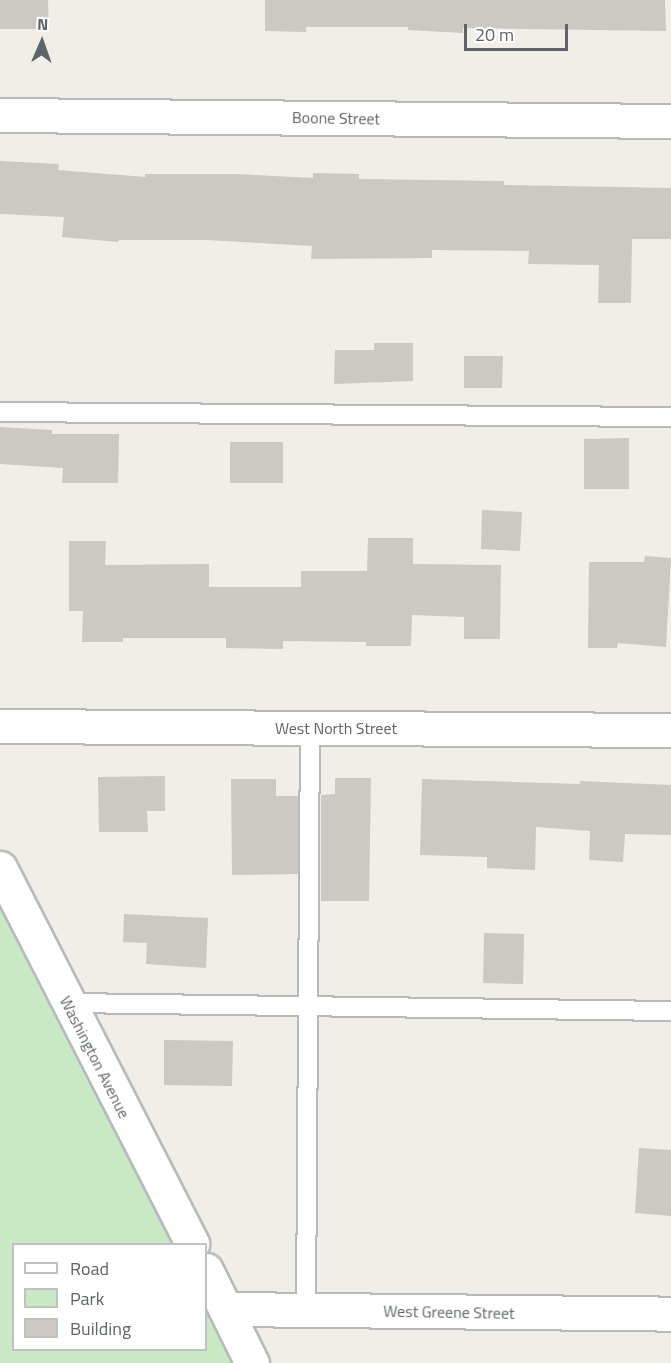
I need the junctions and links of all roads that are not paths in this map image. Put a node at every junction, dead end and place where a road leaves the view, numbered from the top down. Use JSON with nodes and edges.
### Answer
{"nodes":[{"id":1,"x":0,"y":115,"type":"edge"},
{"id":2,"x":671,"y":121,"type":"edge"},
{"id":3,"x":0,"y":412,"type":"edge"},
{"id":4,"x":671,"y":417,"type":"edge"},
{"id":5,"x":0,"y":726,"type":"edge"},
{"id":6,"x":310,"y":727,"type":"junction"},
{"id":7,"x":671,"y":730,"type":"edge"},
{"id":8,"x":0,"y":868,"type":"edge"},
{"id":9,"x":68,"y":1003,"type":"junction"},
{"id":10,"x":310,"y":1007,"type":"junction"},
{"id":11,"x":671,"y":1011,"type":"edge"},
{"id":12,"x":191,"y":1243,"type":"edge"},
{"id":13,"x":207,"y":1272,"type":"edge"},
{"id":14,"x":226,"y":1309,"type":"junction"},
{"id":15,"x":306,"y":1310,"type":"junction"},
{"id":16,"x":671,"y":1314,"type":"edge"},
{"id":17,"x":252,"y":1363,"type":"edge"}],
"edges":[{"from":1,"to":2,"type":"street","name":"Boone Street"},
{"from":3,"to":4,"type":"lane"},
{"from":5,"to":6,"type":"street","name":"West North Street"},
{"from":6,"to":7,"type":"street","name":"West North Street"},
{"from":6,"to":10,"type":"lane"},
{"from":8,"to":9,"type":"street","name":"Washington Avenue"},
{"from":9,"to":10,"type":"lane"},
{"from":9,"to":12,"type":"street","name":"Washington Avenue"},
{"from":10,"to":11,"type":"lane"},
{"from":10,"to":15,"type":"lane"},
{"from":13,"to":14,"type":"street"},
{"from":14,"to":15,"type":"street","name":"West Greene Street"},
{"from":14,"to":17,"type":"street"},
{"from":15,"to":16,"type":"street","name":"West Greene Street"}]}
